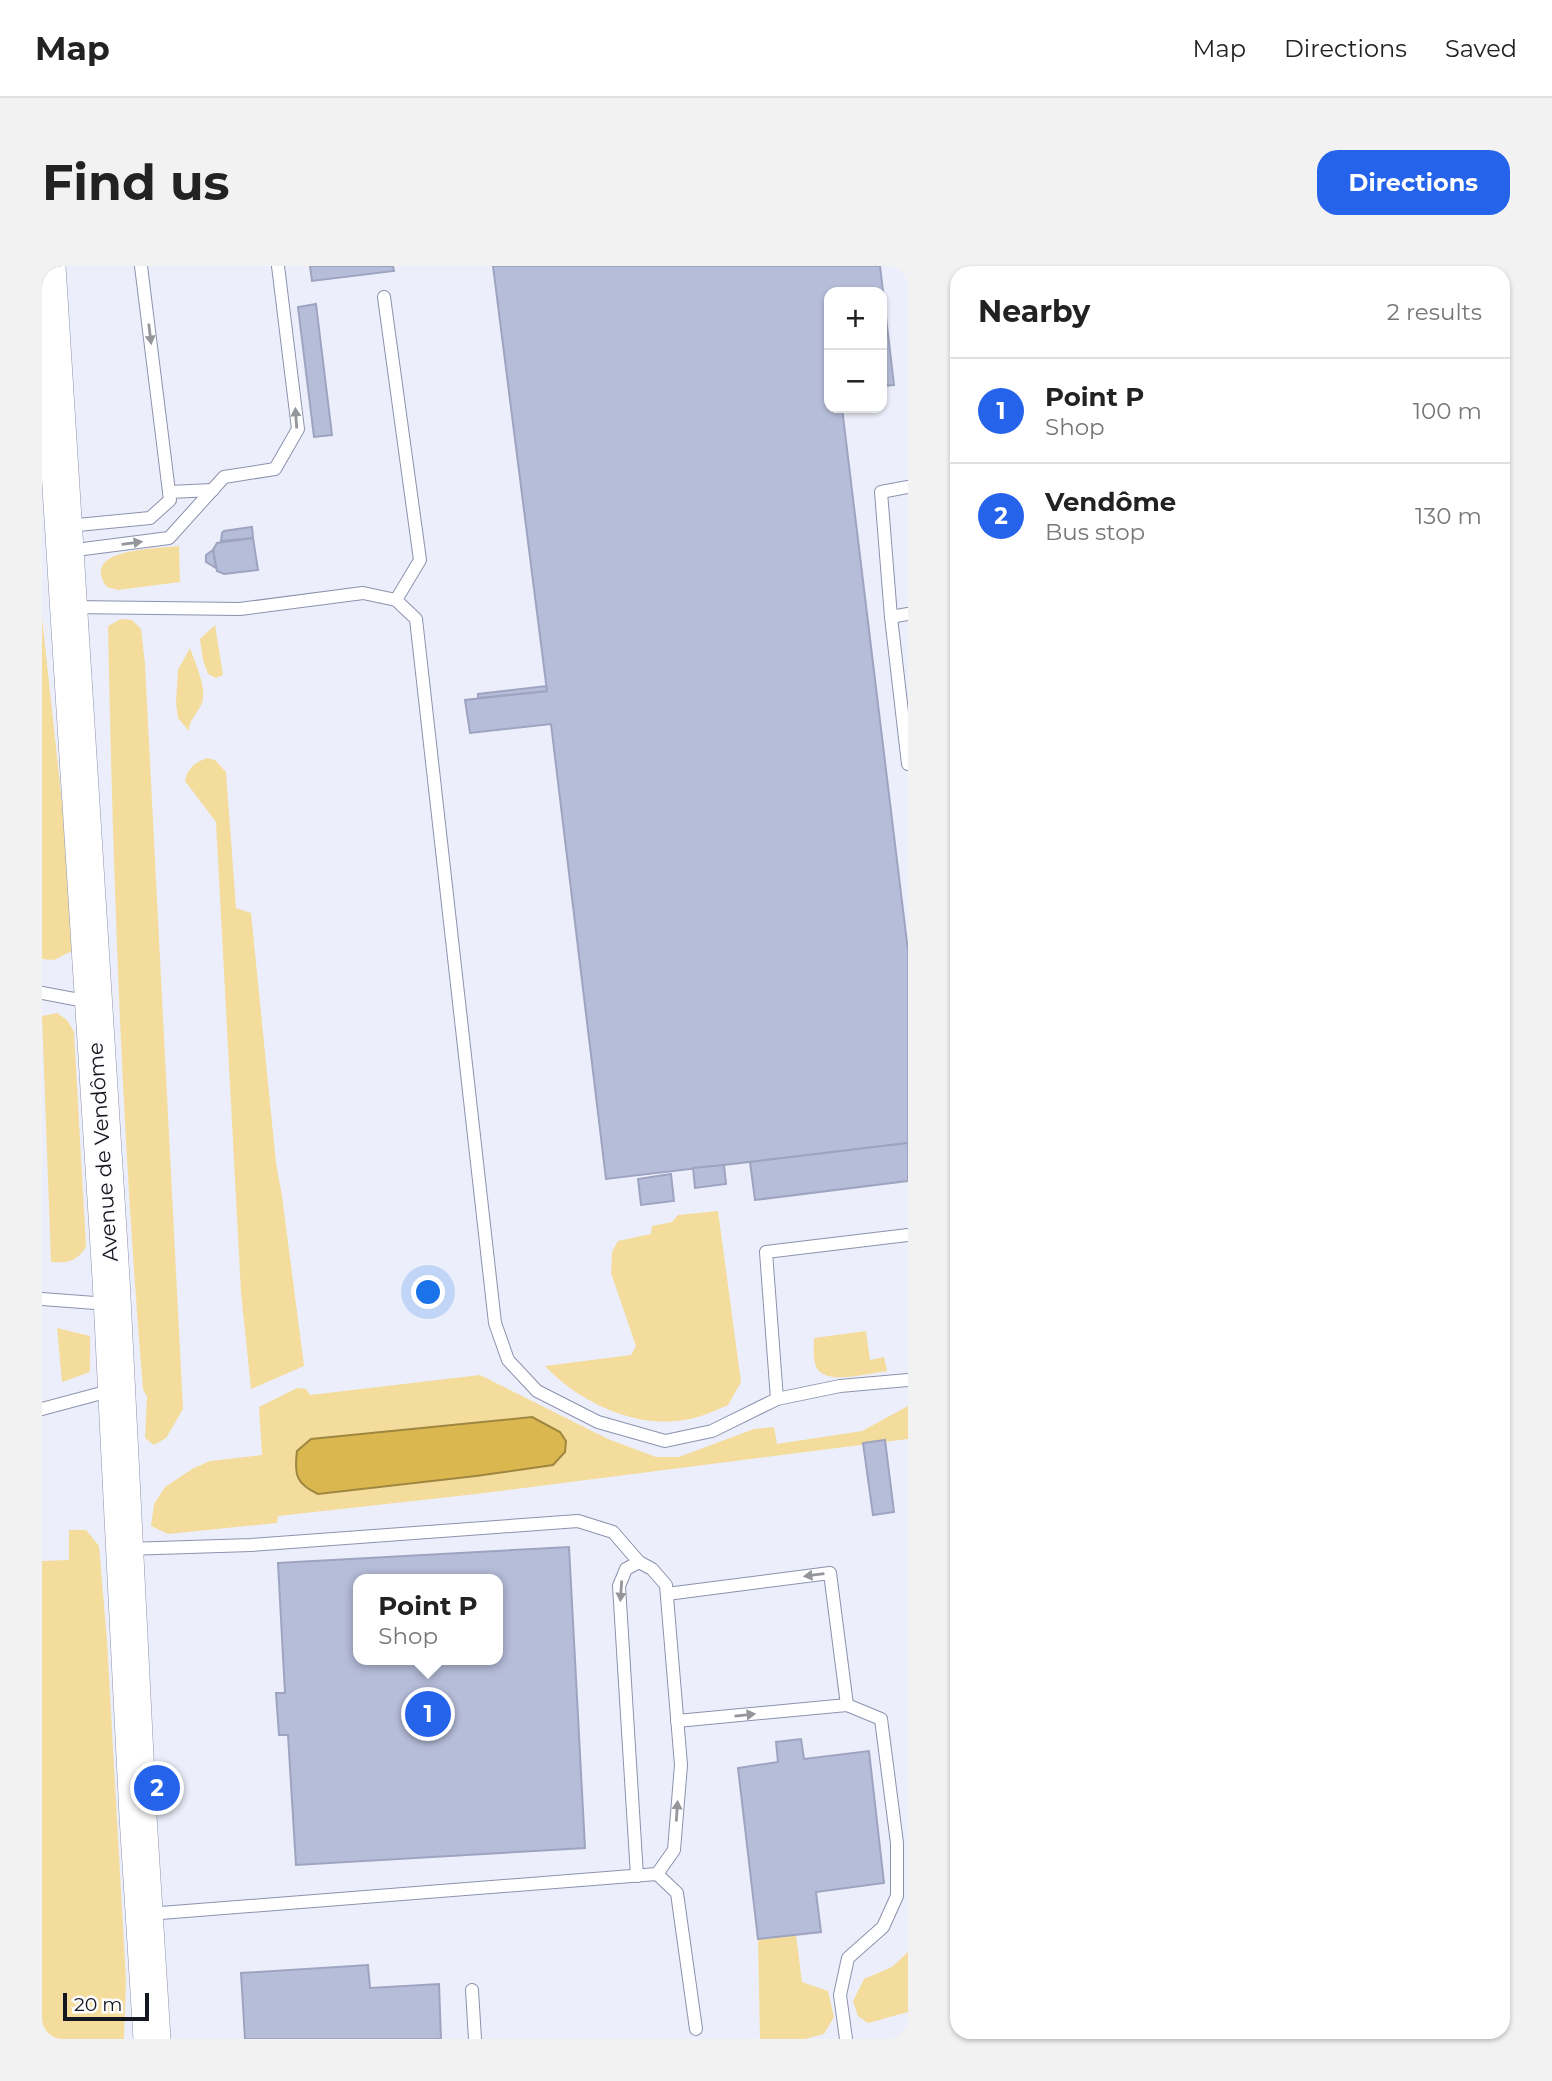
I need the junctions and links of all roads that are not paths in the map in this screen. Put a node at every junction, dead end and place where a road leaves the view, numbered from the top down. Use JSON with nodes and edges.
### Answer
{"nodes":[{"id":1,"x":47,"y":266,"type":"edge"},
{"id":2,"x":141,"y":266,"type":"edge"},
{"id":3,"x":278,"y":266,"type":"edge"},
{"id":4,"x":384,"y":297,"type":"dead end"},
{"id":5,"x":46,"y":303,"type":"edge"},
{"id":6,"x":47,"y":359,"type":"edge"},
{"id":7,"x":51,"y":461,"type":"edge"},
{"id":8,"x":908,"y":487,"type":"edge"},
{"id":9,"x":213,"y":490,"type":"junction"},
{"id":10,"x":169,"y":492,"type":"junction"},
{"id":11,"x":64,"y":539,"type":"junction"},
{"id":12,"x":396,"y":600,"type":"junction"},
{"id":13,"x":68,"y":607,"type":"junction"},
{"id":14,"x":908,"y":614,"type":"edge"},
{"id":15,"x":891,"y":617,"type":"junction"},
{"id":16,"x":908,"y":764,"type":"edge"},
{"id":17,"x":42,"y":993,"type":"edge"},
{"id":18,"x":93,"y":1003,"type":"junction"},
{"id":19,"x":908,"y":1235,"type":"edge"},
{"id":20,"x":42,"y":1299,"type":"edge"},
{"id":21,"x":113,"y":1305,"type":"junction"},
{"id":22,"x":908,"y":1380,"type":"edge"},
{"id":23,"x":117,"y":1389,"type":"junction"},
{"id":24,"x":777,"y":1399,"type":"junction"},
{"id":25,"x":42,"y":1409,"type":"edge"},
{"id":26,"x":125,"y":1549,"type":"junction"},
{"id":27,"x":639,"y":1562,"type":"junction"},
{"id":28,"x":667,"y":1594,"type":"junction"},
{"id":29,"x":847,"y":1704,"type":"junction"},
{"id":30,"x":677,"y":1721,"type":"junction"},
{"id":31,"x":657,"y":1874,"type":"junction"},
{"id":32,"x":637,"y":1875,"type":"junction"},
{"id":33,"x":144,"y":1915,"type":"junction"},
{"id":34,"x":472,"y":1990,"type":"dead end"},
{"id":35,"x":696,"y":2029,"type":"dead end"},
{"id":36,"x":152,"y":2039,"type":"edge"},
{"id":37,"x":475,"y":2039,"type":"edge"},
{"id":38,"x":846,"y":2039,"type":"edge"}],
"edges":[{"from":1,"to":5,"type":"main road","name":"Avenue de Vendôme"},
{"from":2,"to":10,"type":"lane","one_way":true},
{"from":9,"to":3,"type":"lane","one_way":true},
{"from":4,"to":12,"type":"lane"},
{"from":5,"to":6,"type":"main road","name":"Avenue de Vendôme"},
{"from":6,"to":7,"type":"main road","name":"Avenue de Vendôme"},
{"from":7,"to":11,"type":"main road","name":"Avenue de Vendôme"},
{"from":8,"to":15,"type":"lane"},
{"from":9,"to":10,"type":"lane"},
{"from":11,"to":9,"type":"lane","one_way":true},
{"from":10,"to":11,"type":"lane"},
{"from":11,"to":13,"type":"main road","name":"Avenue de Vendôme"},
{"from":12,"to":13,"type":"lane"},
{"from":12,"to":24,"type":"lane"},
{"from":13,"to":18,"type":"main road","name":"Avenue de Vendôme"},
{"from":14,"to":15,"type":"lane"},
{"from":15,"to":16,"type":"lane"},
{"from":17,"to":18,"type":"lane"},
{"from":18,"to":21,"type":"main road","name":"Avenue de Vendôme"},
{"from":19,"to":24,"type":"lane"},
{"from":20,"to":21,"type":"lane"},
{"from":21,"to":23,"type":"main road","name":"Avenue de Vendôme"},
{"from":22,"to":24,"type":"lane"},
{"from":23,"to":25,"type":"lane"},
{"from":23,"to":26,"type":"main road","name":"Avenue de Vendôme"},
{"from":26,"to":27,"type":"lane"},
{"from":26,"to":33,"type":"main road","name":"Avenue de Vendôme"},
{"from":27,"to":28,"type":"lane"},
{"from":27,"to":32,"type":"lane","one_way":true},
{"from":29,"to":28,"type":"lane","one_way":true},
{"from":28,"to":30,"type":"lane"},
{"from":30,"to":29,"type":"lane","one_way":true},
{"from":29,"to":38,"type":"lane"},
{"from":31,"to":30,"type":"lane","one_way":true},
{"from":31,"to":32,"type":"lane"},
{"from":31,"to":35,"type":"lane"},
{"from":32,"to":33,"type":"lane"},
{"from":33,"to":36,"type":"main road","name":"Avenue de Vendôme"},
{"from":34,"to":37,"type":"lane"}]}
